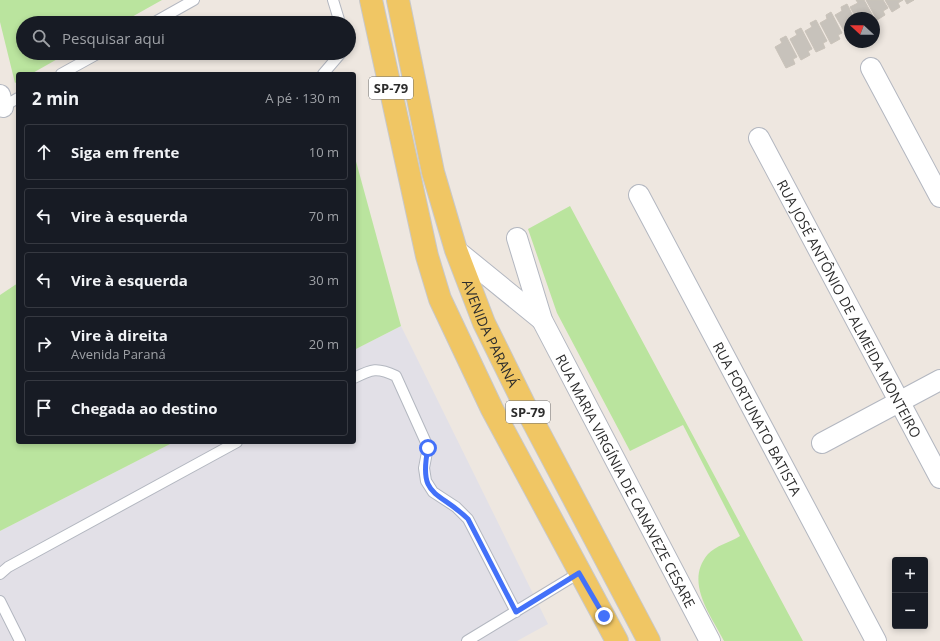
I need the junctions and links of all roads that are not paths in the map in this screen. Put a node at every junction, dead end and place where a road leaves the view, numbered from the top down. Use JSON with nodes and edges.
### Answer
{"nodes":[{"id":1,"x":194,"y":0,"type":"edge"},
{"id":2,"x":333,"y":0,"type":"edge"},
{"id":3,"x":371,"y":0,"type":"edge"},
{"id":4,"x":398,"y":0,"type":"edge"},
{"id":5,"x":165,"y":16,"type":"edge"},
{"id":6,"x":338,"y":16,"type":"edge"},
{"id":7,"x":86,"y":60,"type":"edge"},
{"id":8,"x":335,"y":60,"type":"edge"},
{"id":9,"x":871,"y":68,"type":"dead end"},
{"id":10,"x":65,"y":72,"type":"edge"},
{"id":11,"x":326,"y":72,"type":"edge"},
{"id":12,"x":759,"y":138,"type":"dead end"},
{"id":13,"x":639,"y":195,"type":"dead end"},
{"id":14,"x":940,"y":197,"type":"edge"},
{"id":15,"x":517,"y":238,"type":"dead end"},
{"id":16,"x":456,"y":250,"type":"junction"},
{"id":17,"x":542,"y":320,"type":"junction"},
{"id":18,"x":356,"y":377,"type":"edge"},
{"id":19,"x":940,"y":380,"type":"edge"},
{"id":20,"x":899,"y":402,"type":"junction"},
{"id":21,"x":822,"y":443,"type":"dead end"},
{"id":22,"x":233,"y":444,"type":"edge"},
{"id":23,"x":940,"y":478,"type":"edge"},
{"id":24,"x":579,"y":573,"type":"junction"},
{"id":25,"x":0,"y":574,"type":"edge"},
{"id":26,"x":0,"y":601,"type":"edge"},
{"id":27,"x":516,"y":612,"type":"junction"},
{"id":28,"x":20,"y":641,"type":"edge"},
{"id":29,"x":467,"y":641,"type":"edge"},
{"id":30,"x":617,"y":641,"type":"edge"},
{"id":31,"x":649,"y":641,"type":"edge"},
{"id":32,"x":710,"y":641,"type":"edge"},
{"id":33,"x":876,"y":641,"type":"edge"}],
"edges":[{"from":1,"to":5,"type":"lane"},
{"from":2,"to":6,"type":"lane"},
{"from":3,"to":24,"type":"main road","number":"SP-79"},
{"from":4,"to":16,"type":"main road","name":"AVENIDA PARANÁ","number":"SP-79"},
{"from":7,"to":10,"type":"lane"},
{"from":8,"to":11,"type":"lane"},
{"from":9,"to":14,"type":"street"},
{"from":12,"to":20,"type":"street","name":"RUA JOSÉ ANTÔNIO DE ALMEIDA MONTEIRO"},
{"from":13,"to":33,"type":"street","name":"RUA FORTUNATO BATISTA"},
{"from":15,"to":17,"type":"street","name":"RUA MARIA VIRGÍNIA DE CANAVEZE CESARE"},
{"from":16,"to":17,"type":"street","name":"RUA MARIA VIRGÍNIA DE CANAVEZE CESARE"},
{"from":16,"to":31,"type":"main road","name":"AVENIDA PARANÁ","number":"SP-79"},
{"from":17,"to":32,"type":"street","name":"RUA MARIA VIRGÍNIA DE CANAVEZE CESARE"},
{"from":18,"to":27,"type":"lane"},
{"from":19,"to":20,"type":"street"},
{"from":20,"to":21,"type":"street"},
{"from":20,"to":23,"type":"street","name":"RUA JOSÉ ANTÔNIO DE ALMEIDA MONTEIRO"},
{"from":22,"to":25,"type":"lane"},
{"from":24,"to":27,"type":"lane"},
{"from":24,"to":30,"type":"main road","number":"SP-79"},
{"from":26,"to":28,"type":"lane"},
{"from":27,"to":29,"type":"lane"}]}
